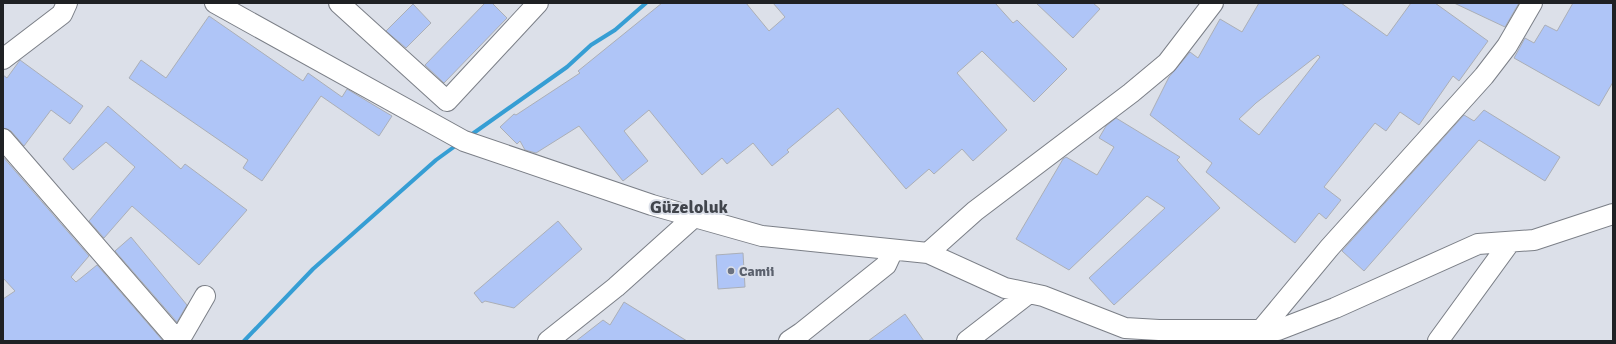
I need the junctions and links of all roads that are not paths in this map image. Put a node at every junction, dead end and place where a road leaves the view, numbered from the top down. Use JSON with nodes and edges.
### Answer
{"nodes":[{"id":1,"x":67,"y":3,"type":"edge"},
{"id":2,"x":215,"y":3,"type":"edge"},
{"id":3,"x":339,"y":3,"type":"edge"},
{"id":4,"x":538,"y":3,"type":"edge"},
{"id":5,"x":1213,"y":3,"type":"edge"},
{"id":6,"x":1532,"y":3,"type":"edge"},
{"id":7,"x":239,"y":8,"type":"edge"},
{"id":8,"x":3,"y":59,"type":"edge"},
{"id":9,"x":3,"y":138,"type":"edge"},
{"id":10,"x":1613,"y":214,"type":"edge"},
{"id":11,"x":694,"y":217,"type":"junction"},
{"id":12,"x":1510,"y":242,"type":"junction"},
{"id":13,"x":893,"y":250,"type":"junction"},
{"id":14,"x":928,"y":253,"type":"junction"},
{"id":15,"x":1030,"y":293,"type":"junction"},
{"id":16,"x":205,"y":296,"type":"dead end"},
{"id":17,"x":1267,"y":333,"type":"edge"},
{"id":18,"x":548,"y":341,"type":"edge"},
{"id":19,"x":789,"y":341,"type":"edge"},
{"id":20,"x":967,"y":341,"type":"edge"},
{"id":21,"x":1438,"y":341,"type":"edge"}],
"edges":[{"from":1,"to":8,"type":"street"},
{"from":2,"to":7,"type":"street"},
{"from":3,"to":4,"type":"street"},
{"from":5,"to":14,"type":"street"},
{"from":6,"to":17,"type":"street"},
{"from":7,"to":11,"type":"street"},
{"from":9,"to":16,"type":"street"},
{"from":10,"to":12,"type":"street"},
{"from":11,"to":13,"type":"street"},
{"from":11,"to":18,"type":"street"},
{"from":12,"to":17,"type":"street"},
{"from":12,"to":21,"type":"street"},
{"from":13,"to":14,"type":"street"},
{"from":13,"to":19,"type":"street"},
{"from":14,"to":15,"type":"street"},
{"from":15,"to":17,"type":"street"},
{"from":15,"to":20,"type":"street"}]}
